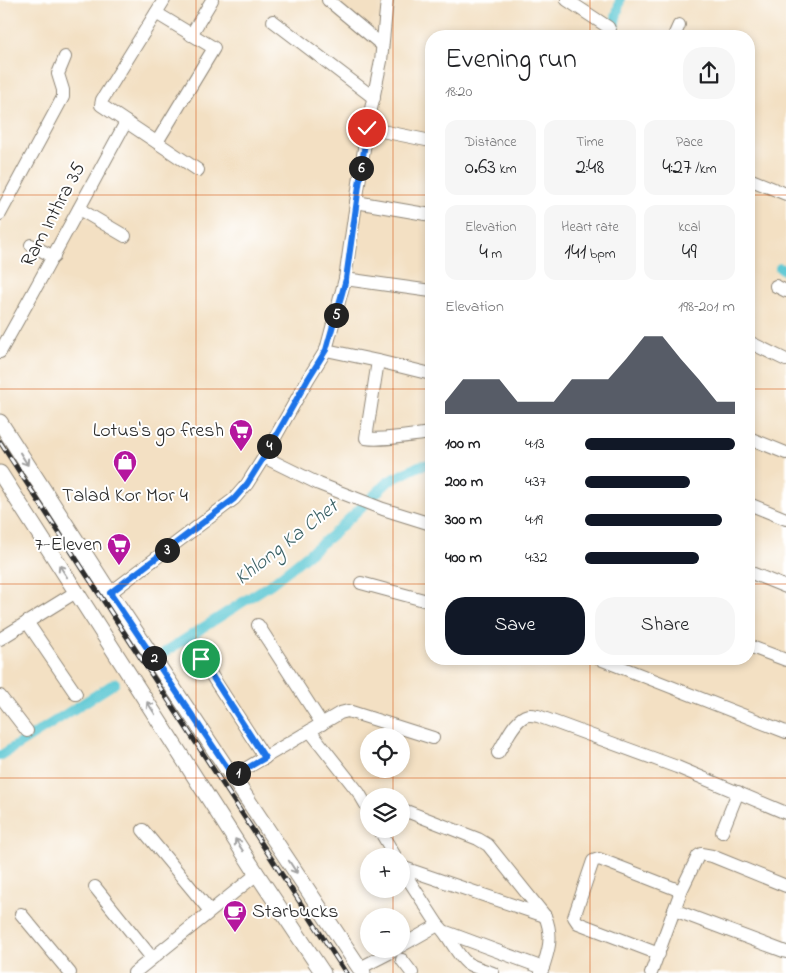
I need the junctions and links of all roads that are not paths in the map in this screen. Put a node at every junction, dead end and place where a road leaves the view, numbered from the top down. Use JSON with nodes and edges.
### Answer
{"nodes":[{"id":1,"x":164,"y":0,"type":"edge"},
{"id":2,"x":212,"y":0,"type":"edge"},
{"id":3,"x":328,"y":0,"type":"edge"},
{"id":4,"x":387,"y":0,"type":"edge"},
{"id":5,"x":567,"y":0,"type":"edge"},
{"id":6,"x":156,"y":13,"type":"junction"},
{"id":7,"x":273,"y":21,"type":"dead end"},
{"id":8,"x":610,"y":30,"type":"edge"},
{"id":9,"x":191,"y":35,"type":"junction"},
{"id":10,"x":382,"y":45,"type":"junction"},
{"id":11,"x":65,"y":57,"type":"dead end"},
{"id":12,"x":374,"y":98,"type":"junction"},
{"id":13,"x":126,"y":122,"type":"junction"},
{"id":14,"x":367,"y":128,"type":"junction"},
{"id":15,"x":425,"y":140,"type":"edge"},
{"id":16,"x":157,"y":142,"type":"junction"},
{"id":17,"x":198,"y":170,"type":"dead end"},
{"id":18,"x":755,"y":181,"type":"edge"},
{"id":19,"x":786,"y":194,"type":"edge"},
{"id":20,"x":356,"y":202,"type":"junction"},
{"id":21,"x":79,"y":208,"type":"junction"},
{"id":22,"x":0,"y":214,"type":"edge"},
{"id":23,"x":425,"y":214,"type":"edge"},
{"id":24,"x":125,"y":236,"type":"dead end"},
{"id":25,"x":31,"y":244,"type":"dead end"},
{"id":26,"x":54,"y":257,"type":"junction"},
{"id":27,"x":346,"y":279,"type":"junction"},
{"id":28,"x":425,"y":290,"type":"edge"},
{"id":29,"x":755,"y":345,"type":"edge"},
{"id":30,"x":326,"y":350,"type":"junction"},
{"id":31,"x":0,"y":352,"type":"edge"},
{"id":32,"x":786,"y":360,"type":"edge"},
{"id":33,"x":378,"y":361,"type":"junction"},
{"id":34,"x":425,"y":373,"type":"edge"},
{"id":35,"x":0,"y":422,"type":"edge"},
{"id":36,"x":425,"y":434,"type":"edge"},
{"id":37,"x":755,"y":440,"type":"edge"},
{"id":38,"x":786,"y":453,"type":"edge"},
{"id":39,"x":264,"y":457,"type":"junction"},
{"id":40,"x":2,"y":479,"type":"edge"},
{"id":41,"x":755,"y":506,"type":"edge"},
{"id":42,"x":786,"y":519,"type":"edge"},
{"id":43,"x":425,"y":522,"type":"edge"},
{"id":44,"x":755,"y":574,"type":"edge"},
{"id":45,"x":361,"y":583,"type":"dead end"},
{"id":46,"x":786,"y":587,"type":"edge"},
{"id":47,"x":76,"y":592,"type":"junction"},
{"id":48,"x":110,"y":593,"type":"junction"},
{"id":49,"x":425,"y":600,"type":"edge"},
{"id":50,"x":28,"y":622,"type":"junction"},
{"id":51,"x":258,"y":625,"type":"dead end"},
{"id":52,"x":0,"y":639,"type":"edge"},
{"id":53,"x":755,"y":648,"type":"edge"},
{"id":54,"x":201,"y":659,"type":"dead end"},
{"id":55,"x":786,"y":660,"type":"edge"},
{"id":56,"x":615,"y":665,"type":"edge"},
{"id":57,"x":76,"y":694,"type":"dead end"},
{"id":58,"x":0,"y":696,"type":"edge"},
{"id":59,"x":322,"y":724,"type":"junction"},
{"id":60,"x":27,"y":731,"type":"dead end"},
{"id":61,"x":310,"y":731,"type":"junction"},
{"id":62,"x":786,"y":732,"type":"edge"},
{"id":63,"x":433,"y":738,"type":"dead end"},
{"id":64,"x":498,"y":753,"type":"dead end"},
{"id":65,"x":265,"y":758,"type":"junction"},
{"id":66,"x":233,"y":776,"type":"junction"},
{"id":67,"x":360,"y":790,"type":"edge"},
{"id":68,"x":738,"y":792,"type":"junction"},
{"id":69,"x":410,"y":813,"type":"edge"},
{"id":70,"x":786,"y":814,"type":"edge"},
{"id":71,"x":143,"y":830,"type":"dead end"},
{"id":72,"x":722,"y":832,"type":"dead end"},
{"id":73,"x":410,"y":870,"type":"edge"},
{"id":74,"x":257,"y":874,"type":"junction"},
{"id":75,"x":410,"y":880,"type":"edge"},
{"id":76,"x":786,"y":886,"type":"edge"},
{"id":77,"x":95,"y":887,"type":"dead end"},
{"id":78,"x":681,"y":891,"type":"junction"},
{"id":79,"x":674,"y":910,"type":"junction"},
{"id":80,"x":210,"y":911,"type":"junction"},
{"id":81,"x":21,"y":914,"type":"dead end"},
{"id":82,"x":545,"y":916,"type":"junction"},
{"id":83,"x":442,"y":928,"type":"junction"},
{"id":84,"x":410,"y":942,"type":"edge"},
{"id":85,"x":786,"y":952,"type":"edge"},
{"id":86,"x":659,"y":954,"type":"junction"},
{"id":87,"x":152,"y":958,"type":"junction"},
{"id":88,"x":390,"y":958,"type":"edge"},
{"id":89,"x":402,"y":958,"type":"edge"},
{"id":90,"x":361,"y":971,"type":"edge"},
{"id":91,"x":542,"y":971,"type":"edge"},
{"id":92,"x":70,"y":973,"type":"edge"},
{"id":93,"x":134,"y":973,"type":"edge"},
{"id":94,"x":323,"y":973,"type":"edge"},
{"id":95,"x":412,"y":973,"type":"edge"},
{"id":96,"x":493,"y":973,"type":"edge"},
{"id":97,"x":651,"y":973,"type":"edge"}],
"edges":[{"from":1,"to":6,"type":"street"},
{"from":2,"to":9,"type":"street"},
{"from":3,"to":10,"type":"street"},
{"from":4,"to":10,"type":"street"},
{"from":5,"to":8,"type":"street"},
{"from":6,"to":9,"type":"street"},
{"from":6,"to":13,"type":"street"},
{"from":7,"to":12,"type":"street"},
{"from":9,"to":16,"type":"street"},
{"from":10,"to":12,"type":"street"},
{"from":11,"to":22,"type":"street"},
{"from":12,"to":14,"type":"street"},
{"from":13,"to":16,"type":"street"},
{"from":13,"to":21,"type":"street","name":"Ram Inthra 35"},
{"from":14,"to":15,"type":"street"},
{"from":14,"to":20,"type":"street"},
{"from":16,"to":17,"type":"street"},
{"from":18,"to":19,"type":"street"},
{"from":20,"to":23,"type":"street"},
{"from":20,"to":27,"type":"street"},
{"from":21,"to":24,"type":"street"},
{"from":21,"to":26,"type":"street","name":"Ram Inthra 35"},
{"from":25,"to":26,"type":"street"},
{"from":26,"to":31,"type":"street","name":"Ram Inthra 35"},
{"from":27,"to":28,"type":"street"},
{"from":27,"to":30,"type":"street"},
{"from":29,"to":32,"type":"street"},
{"from":30,"to":33,"type":"street"},
{"from":30,"to":39,"type":"street"},
{"from":33,"to":34,"type":"street"},
{"from":33,"to":36,"type":"street"},
{"from":35,"to":48,"type":"main road","one_way":true},
{"from":37,"to":38,"type":"street"},
{"from":39,"to":43,"type":"street"},
{"from":39,"to":48,"type":"street"},
{"from":47,"to":40,"type":"main road","one_way":true},
{"from":41,"to":42,"type":"street"},
{"from":44,"to":46,"type":"street"},
{"from":45,"to":49,"type":"street"},
{"from":47,"to":50,"type":"street"},
{"from":74,"to":47,"type":"main road","one_way":true},
{"from":48,"to":66,"type":"main road"},
{"from":50,"to":52,"type":"street"},
{"from":50,"to":57,"type":"street"},
{"from":51,"to":59,"type":"street"},
{"from":53,"to":55,"type":"street"},
{"from":54,"to":65,"type":"street"},
{"from":56,"to":62,"type":"street"},
{"from":58,"to":60,"type":"street"},
{"from":59,"to":61,"type":"street"},
{"from":59,"to":63,"type":"street"},
{"from":61,"to":65,"type":"street"},
{"from":61,"to":67,"type":"street"},
{"from":64,"to":68,"type":"street"},
{"from":65,"to":66,"type":"street"},
{"from":66,"to":90,"type":"main road","one_way":true},
{"from":68,"to":70,"type":"street"},
{"from":68,"to":72,"type":"street"},
{"from":69,"to":82,"type":"street"},
{"from":71,"to":80,"type":"street"},
{"from":73,"to":82,"type":"street"},
{"from":74,"to":80,"type":"street"},
{"from":74,"to":94,"type":"main road"},
{"from":75,"to":83,"type":"street"},
{"from":76,"to":78,"type":"street"},
{"from":77,"to":87,"type":"street"},
{"from":78,"to":79,"type":"street"},
{"from":78,"to":86,"type":"street"},
{"from":79,"to":85,"type":"street"},
{"from":79,"to":86,"type":"street"},
{"from":80,"to":87,"type":"street"},
{"from":81,"to":92,"type":"street"},
{"from":82,"to":91,"type":"street"},
{"from":83,"to":84,"type":"street"},
{"from":83,"to":91,"type":"street"},
{"from":83,"to":96,"type":"street"},
{"from":86,"to":97,"type":"street"},
{"from":87,"to":93,"type":"street"},
{"from":88,"to":90,"type":"street"},
{"from":89,"to":95,"type":"street"}]}
